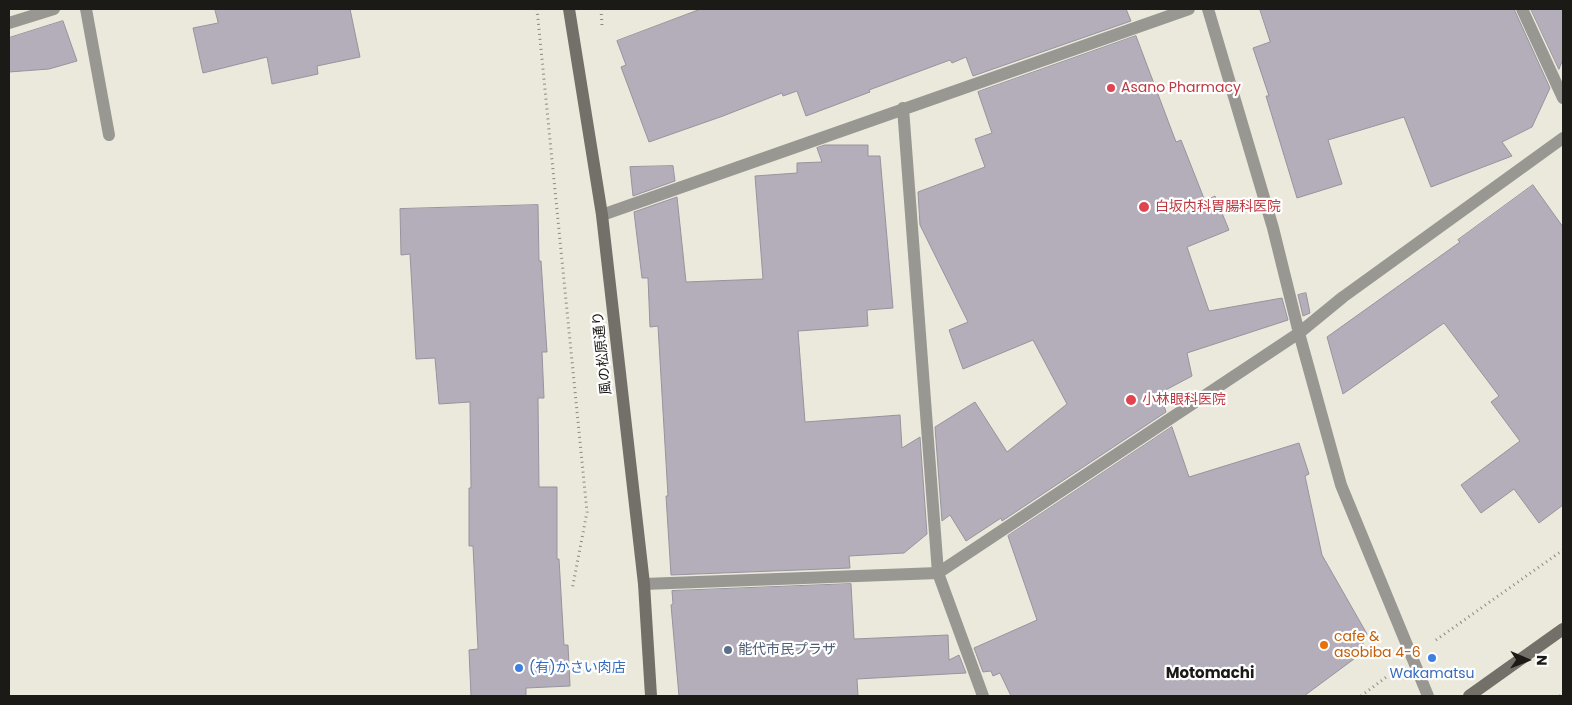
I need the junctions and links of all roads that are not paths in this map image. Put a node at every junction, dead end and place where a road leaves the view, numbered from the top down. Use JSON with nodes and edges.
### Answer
{"nodes":[{"id":1,"x":54,"y":9,"type":"edge"},
{"id":2,"x":86,"y":9,"type":"edge"},
{"id":3,"x":569,"y":9,"type":"edge"},
{"id":4,"x":1189,"y":9,"type":"edge"},
{"id":5,"x":1208,"y":9,"type":"edge"},
{"id":6,"x":1522,"y":9,"type":"edge"},
{"id":7,"x":9,"y":23,"type":"edge"},
{"id":8,"x":1563,"y":98,"type":"edge"},
{"id":9,"x":903,"y":108,"type":"junction"},
{"id":10,"x":109,"y":135,"type":"dead end"},
{"id":11,"x":1563,"y":138,"type":"edge"},
{"id":12,"x":602,"y":215,"type":"junction"},
{"id":13,"x":1299,"y":333,"type":"junction"},
{"id":14,"x":938,"y":573,"type":"junction"},
{"id":15,"x":644,"y":584,"type":"junction"},
{"id":16,"x":1563,"y":629,"type":"edge"},
{"id":17,"x":651,"y":696,"type":"edge"},
{"id":18,"x":984,"y":696,"type":"edge"},
{"id":19,"x":1428,"y":696,"type":"edge"},
{"id":20,"x":1469,"y":696,"type":"edge"}],
"edges":[{"from":1,"to":7,"type":"street"},
{"from":2,"to":10,"type":"street"},
{"from":3,"to":12,"type":"street","name":"風の松原通り"},
{"from":4,"to":9,"type":"street"},
{"from":5,"to":13,"type":"street"},
{"from":6,"to":8,"type":"street"},
{"from":9,"to":12,"type":"street"},
{"from":9,"to":14,"type":"street"},
{"from":11,"to":13,"type":"street"},
{"from":12,"to":15,"type":"street","name":"風の松原通り"},
{"from":13,"to":14,"type":"street"},
{"from":13,"to":19,"type":"street"},
{"from":14,"to":15,"type":"street"},
{"from":14,"to":18,"type":"street"},
{"from":15,"to":17,"type":"street","name":"風の松原通り"},
{"from":16,"to":20,"type":"street"}]}
